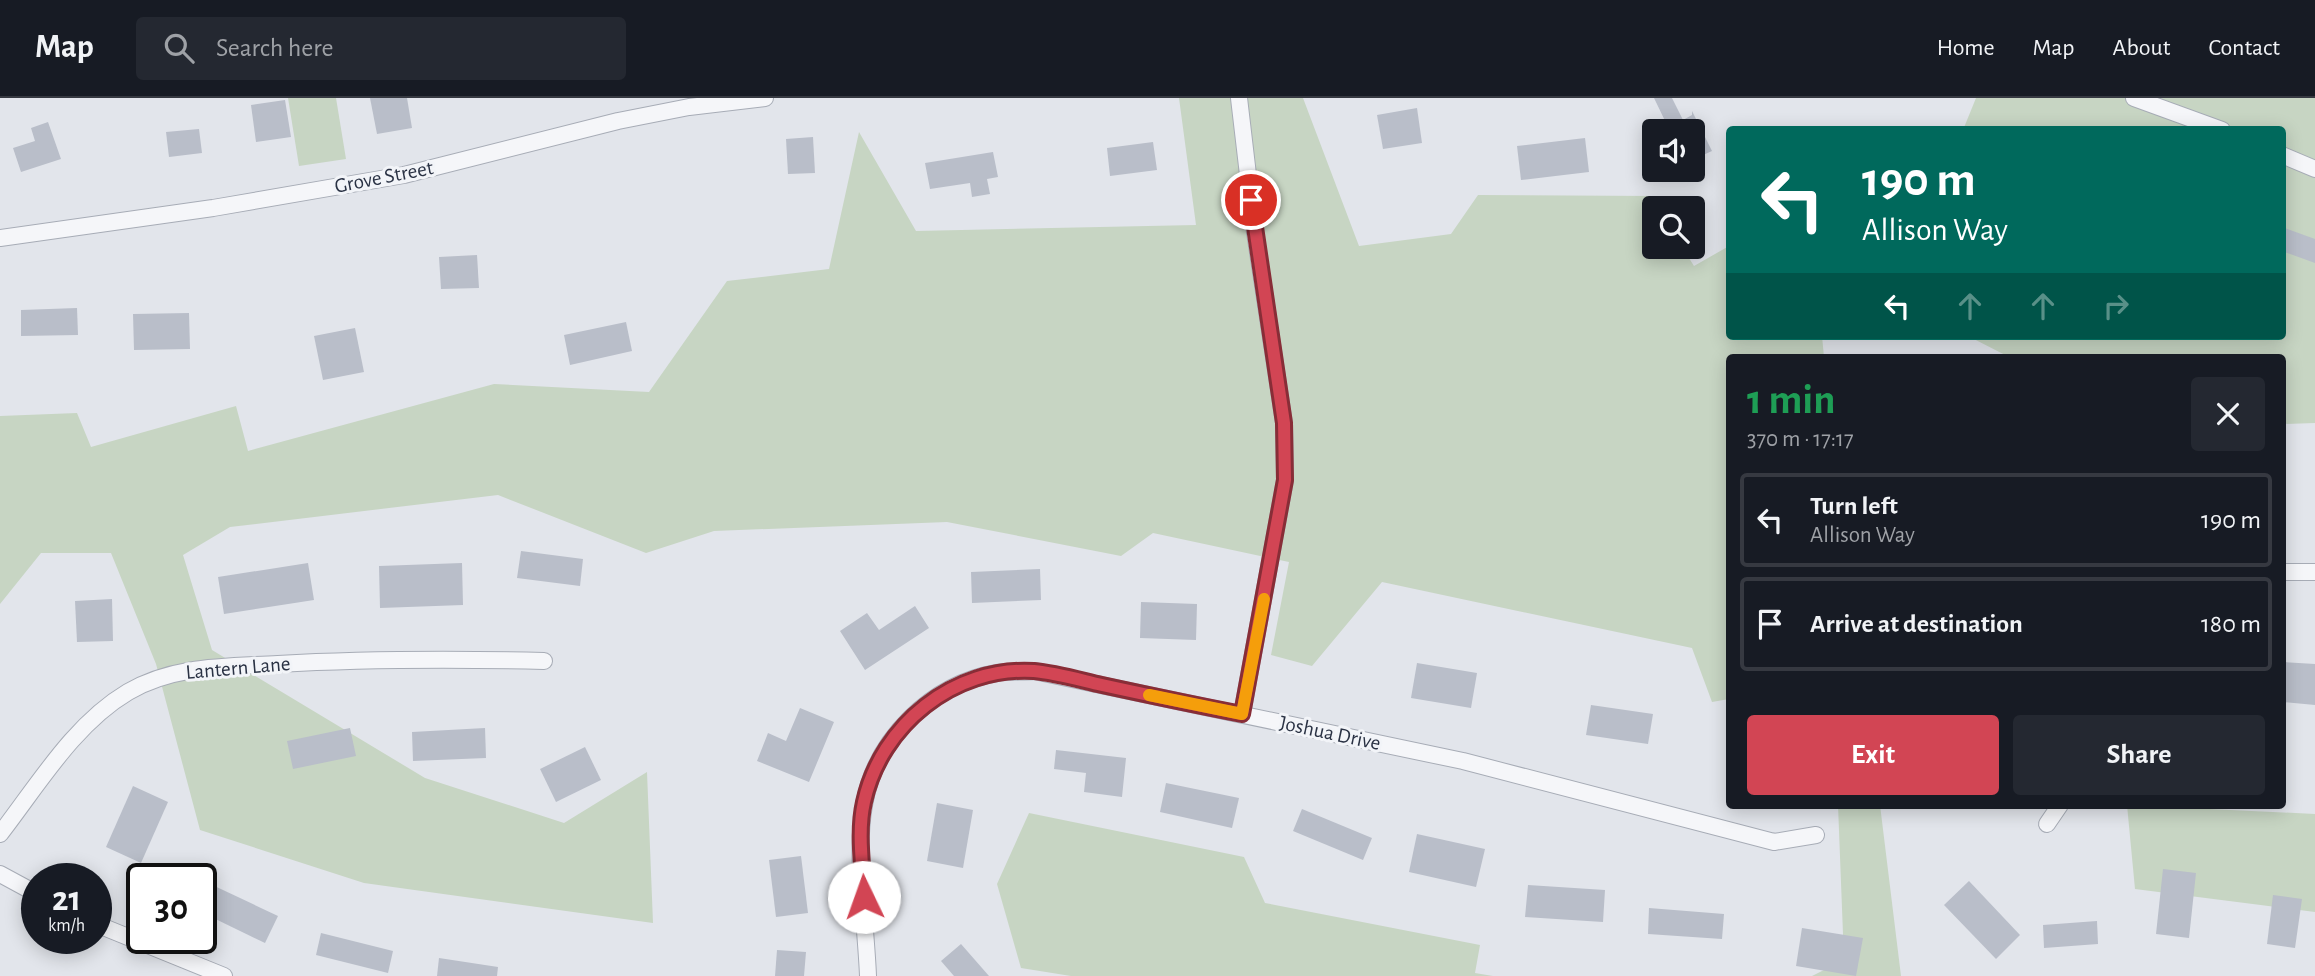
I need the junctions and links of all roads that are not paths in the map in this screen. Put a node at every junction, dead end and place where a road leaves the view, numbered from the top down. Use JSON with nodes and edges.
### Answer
{"nodes":[{"id":1,"x":765,"y":98,"type":"edge"},
{"id":2,"x":1239,"y":98,"type":"edge"},
{"id":3,"x":2134,"y":98,"type":"edge"},
{"id":4,"x":2211,"y":126,"type":"edge"},
{"id":5,"x":2286,"y":157,"type":"edge"},
{"id":6,"x":2315,"y":169,"type":"edge"},
{"id":7,"x":0,"y":238,"type":"edge"},
{"id":8,"x":2286,"y":572,"type":"edge"},
{"id":9,"x":2315,"y":572,"type":"edge"},
{"id":10,"x":544,"y":661,"type":"dead end"},
{"id":11,"x":1242,"y":714,"type":"junction"},
{"id":12,"x":2057,"y":809,"type":"edge"},
{"id":13,"x":2047,"y":824,"type":"dead end"},
{"id":14,"x":0,"y":834,"type":"edge"},
{"id":15,"x":1816,"y":835,"type":"dead end"},
{"id":16,"x":0,"y":874,"type":"edge"},
{"id":17,"x":21,"y":885,"type":"edge"},
{"id":18,"x":112,"y":930,"type":"edge"},
{"id":19,"x":224,"y":976,"type":"edge"},
{"id":20,"x":868,"y":976,"type":"edge"}],
"edges":[{"from":1,"to":7,"type":"street","name":"Grove Street"},
{"from":2,"to":11,"type":"street"},
{"from":3,"to":4,"type":"street"},
{"from":5,"to":6,"type":"street"},
{"from":8,"to":9,"type":"street"},
{"from":10,"to":14,"type":"street","name":"Lantern Lane"},
{"from":11,"to":15,"type":"street","name":"Joshua Drive"},
{"from":11,"to":20,"type":"street","name":"Joshua Drive"},
{"from":12,"to":13,"type":"street"},
{"from":16,"to":17,"type":"street"},
{"from":18,"to":19,"type":"street"}]}
